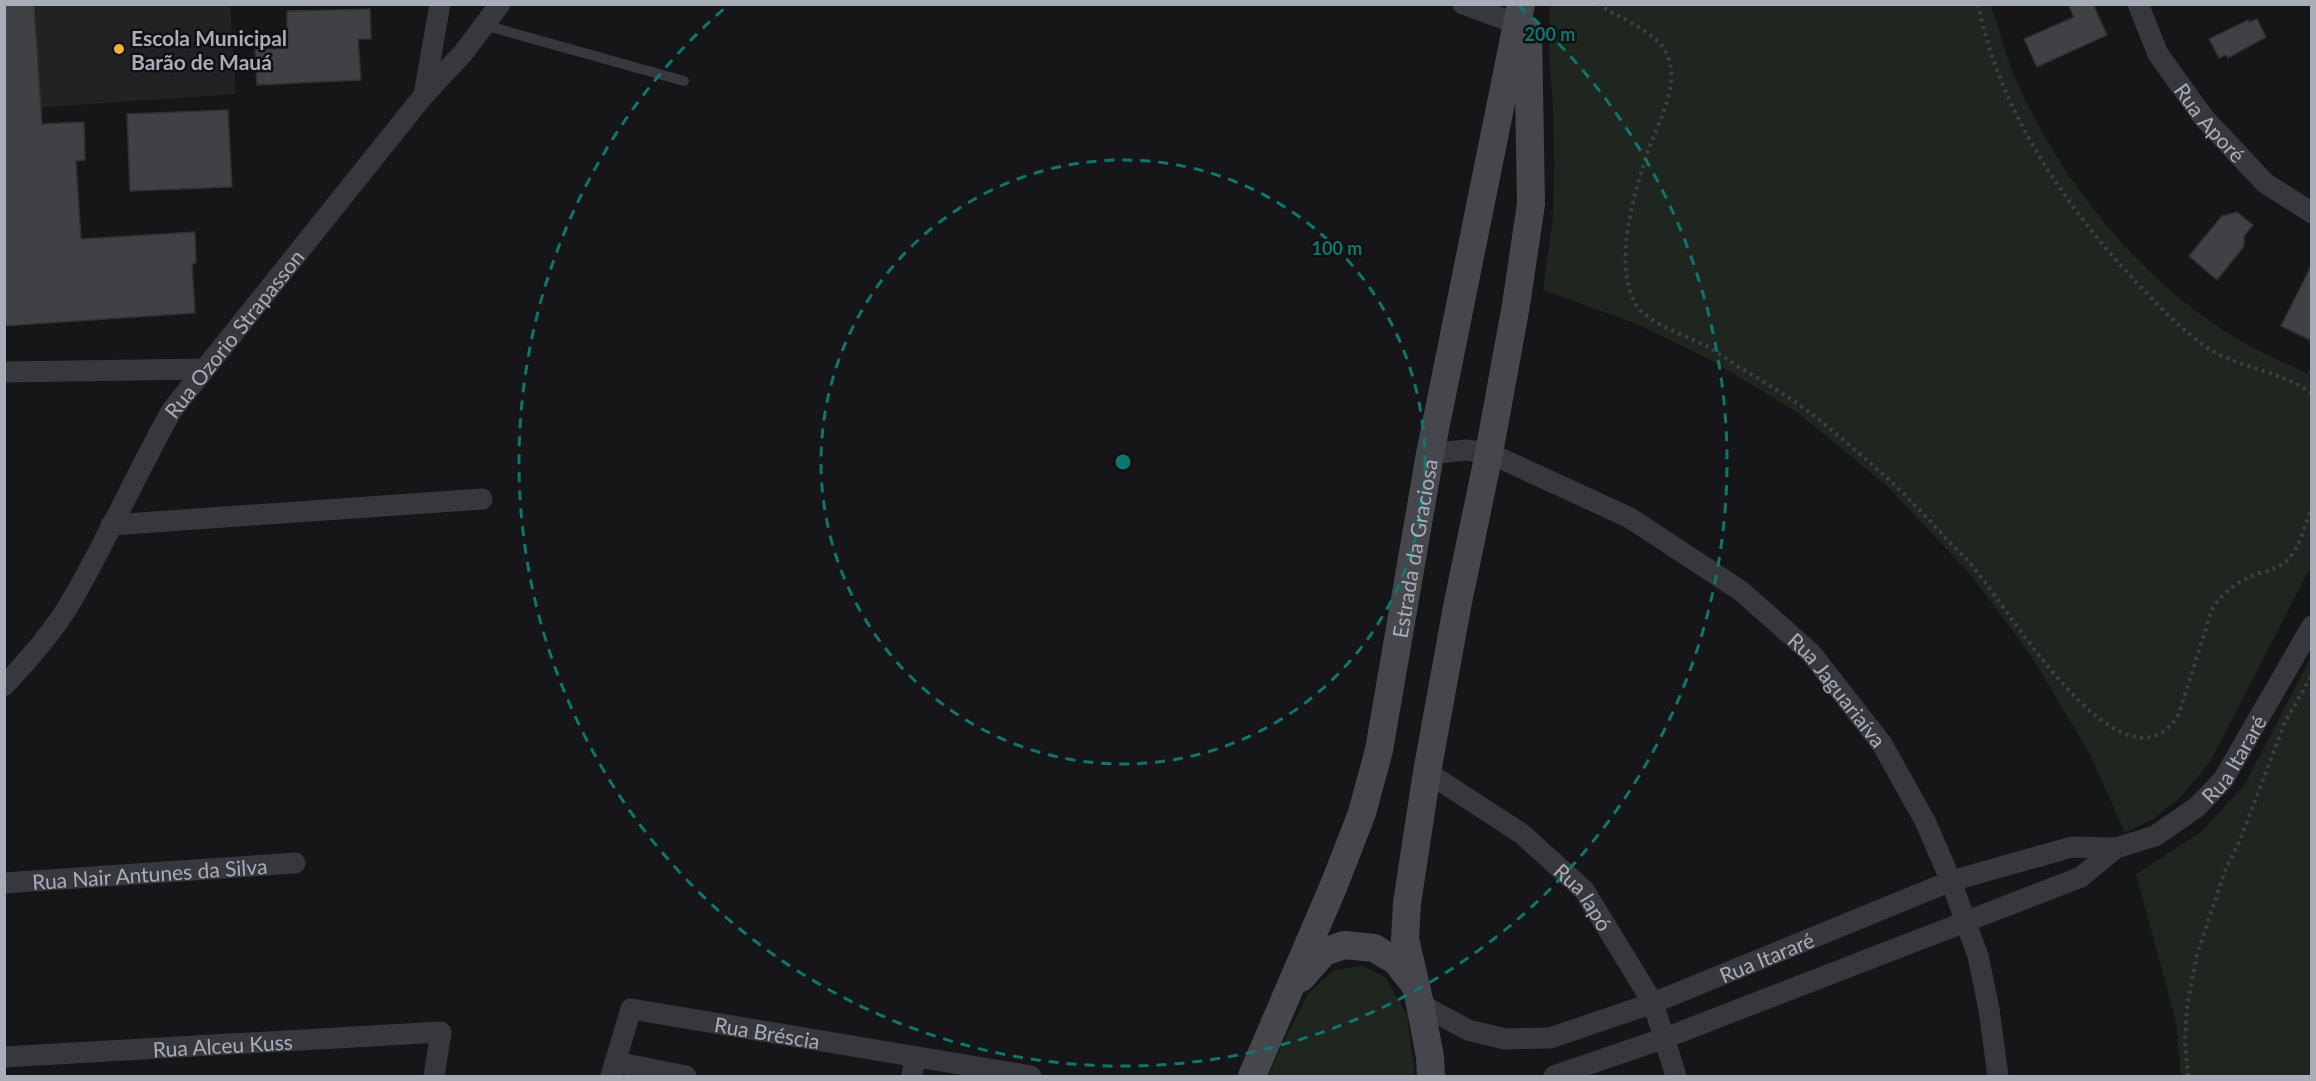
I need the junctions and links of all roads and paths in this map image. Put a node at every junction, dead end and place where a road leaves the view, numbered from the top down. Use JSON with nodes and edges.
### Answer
{"nodes":[{"id":1,"x":440,"y":4,"type":"edge"},
{"id":2,"x":500,"y":4,"type":"edge"},
{"id":3,"x":1463,"y":4,"type":"edge"},
{"id":4,"x":1598,"y":4,"type":"edge"},
{"id":5,"x":1978,"y":4,"type":"edge"},
{"id":6,"x":2138,"y":4,"type":"edge"},
{"id":7,"x":1524,"y":15,"type":"edge"},
{"id":8,"x":484,"y":25,"type":"junction"},
{"id":9,"x":684,"y":81,"type":"dead end"},
{"id":10,"x":424,"y":95,"type":"junction"},
{"id":11,"x":2312,"y":213,"type":"edge"},
{"id":12,"x":206,"y":369,"type":"junction"},
{"id":13,"x":4,"y":372,"type":"edge"},
{"id":14,"x":2312,"y":394,"type":"edge"},
{"id":15,"x":1489,"y":453,"type":"junction"},
{"id":16,"x":1430,"y":454,"type":"junction"},
{"id":17,"x":482,"y":499,"type":"dead end"},
{"id":18,"x":2312,"y":507,"type":"edge"},
{"id":19,"x":111,"y":525,"type":"junction"},
{"id":20,"x":2312,"y":626,"type":"edge"},
{"id":21,"x":2312,"y":675,"type":"edge"},
{"id":22,"x":4,"y":686,"type":"edge"},
{"id":23,"x":1427,"y":772,"type":"junction"},
{"id":24,"x":2116,"y":848,"type":"junction"},
{"id":25,"x":295,"y":863,"type":"dead end"},
{"id":26,"x":1951,"y":881,"type":"junction"},
{"id":27,"x":4,"y":883,"type":"edge"},
{"id":28,"x":1965,"y":921,"type":"junction"},
{"id":29,"x":1418,"y":995,"type":"junction"},
{"id":30,"x":1285,"y":1000,"type":"junction"},
{"id":31,"x":1653,"y":1003,"type":"junction"},
{"id":32,"x":1665,"y":1038,"type":"junction"},
{"id":33,"x":4,"y":1057,"type":"edge"},
{"id":34,"x":914,"y":1067,"type":"edge"},
{"id":35,"x":613,"y":1069,"type":"edge"},
{"id":36,"x":434,"y":1077,"type":"edge"},
{"id":37,"x":686,"y":1077,"type":"edge"},
{"id":38,"x":1031,"y":1077,"type":"edge"},
{"id":39,"x":1252,"y":1077,"type":"edge"},
{"id":40,"x":1431,"y":1077,"type":"edge"},
{"id":41,"x":1554,"y":1077,"type":"edge"},
{"id":42,"x":1676,"y":1077,"type":"edge"},
{"id":43,"x":1998,"y":1077,"type":"edge"},
{"id":44,"x":2188,"y":1077,"type":"edge"}],
"edges":[{"from":1,"to":10,"type":"street"},
{"from":2,"to":8,"type":"street","name":"Rua Ozorio Strapasson"},
{"from":3,"to":7,"type":"street"},
{"from":4,"to":18,"type":"path"},
{"from":5,"to":14,"type":"path"},
{"from":6,"to":11,"type":"street","name":"Rua Aporé"},
{"from":7,"to":15,"type":"main road"},
{"from":7,"to":16,"type":"main road","name":"Estrada da Graciosa"},
{"from":8,"to":9,"type":"lane"},
{"from":8,"to":10,"type":"street","name":"Rua Ozorio Strapasson"},
{"from":10,"to":12,"type":"street","name":"Rua Ozorio Strapasson"},
{"from":12,"to":13,"type":"street"},
{"from":12,"to":19,"type":"street","name":"Rua Ozorio Strapasson"},
{"from":15,"to":16,"type":"street"},
{"from":15,"to":23,"type":"main road"},
{"from":15,"to":26,"type":"street","name":"Rua Jaguariaíva"},
{"from":16,"to":30,"type":"main road","name":"Estrada da Graciosa"},
{"from":17,"to":19,"type":"street"},
{"from":19,"to":22,"type":"street","name":"Rua Ozorio Strapasson"},
{"from":20,"to":24,"type":"street","name":"Rua Itararé"},
{"from":21,"to":44,"type":"path"},
{"from":23,"to":29,"type":"main road"},
{"from":23,"to":31,"type":"street","name":"Rua Iapó"},
{"from":24,"to":26,"type":"street","name":"Rua Itararé"},
{"from":24,"to":28,"type":"street","name":"Rua Itararé"},
{"from":25,"to":27,"type":"street","name":"Rua Nair Antunes da Silva"},
{"from":26,"to":28,"type":"street","name":"Rua Jaguariaíva"},
{"from":26,"to":31,"type":"street","name":"Rua Itararé"},
{"from":28,"to":32,"type":"street","name":"Rua Itararé"},
{"from":28,"to":43,"type":"street","name":"Rua Jaguariaíva"},
{"from":29,"to":30,"type":"main road"},
{"from":29,"to":31,"type":"street","name":"Rua Itararé"},
{"from":29,"to":40,"type":"main road"},
{"from":30,"to":39,"type":"main road","name":"Estrada da Graciosa"},
{"from":31,"to":32,"type":"street","name":"Rua Iapó"},
{"from":32,"to":41,"type":"street","name":"Rua Itararé"},
{"from":32,"to":42,"type":"street","name":"Rua Iapó"},
{"from":33,"to":36,"type":"street","name":"Rua Alceu Kuss"},
{"from":34,"to":35,"type":"street","name":"Rua Bréscia"},
{"from":34,"to":38,"type":"street","name":"Rua Bréscia"},
{"from":35,"to":37,"type":"street","name":"Rua Bréscia"}]}
